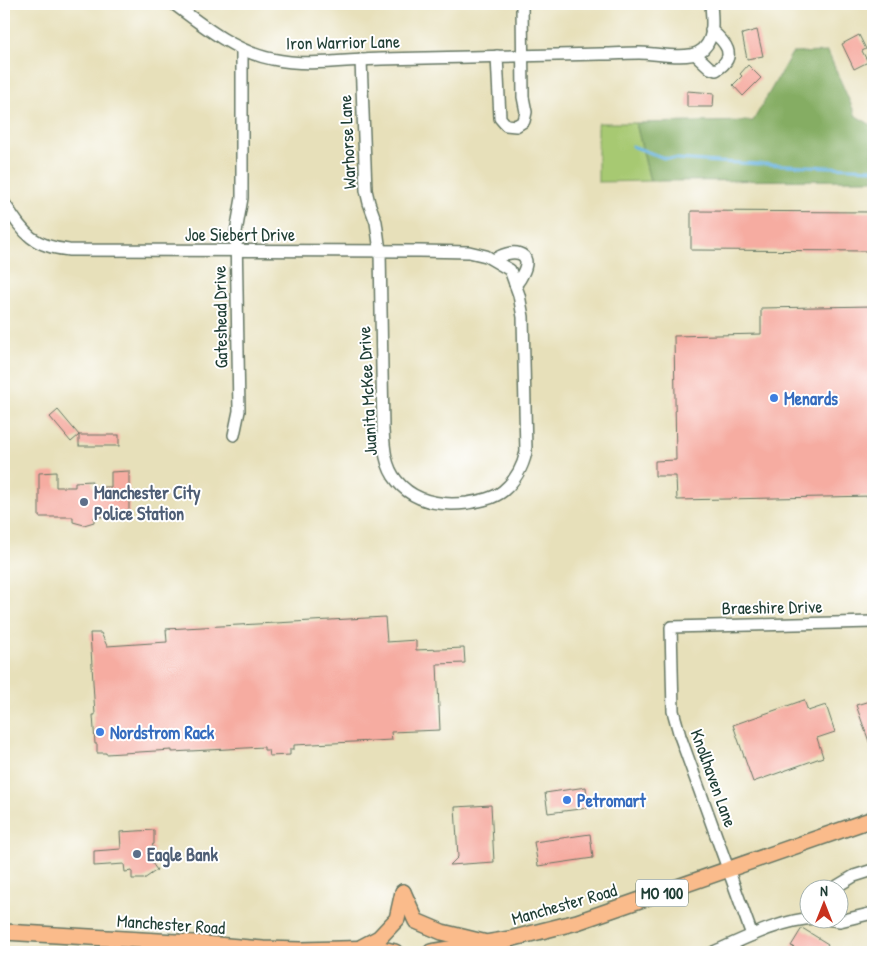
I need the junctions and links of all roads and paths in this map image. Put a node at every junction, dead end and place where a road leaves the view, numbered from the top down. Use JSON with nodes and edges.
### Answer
{"nodes":[{"id":1,"x":174,"y":4,"type":"edge"},
{"id":2,"x":522,"y":4,"type":"edge"},
{"id":3,"x":711,"y":4,"type":"edge"},
{"id":4,"x":711,"y":30,"type":"junction"},
{"id":5,"x":242,"y":50,"type":"junction"},
{"id":6,"x":696,"y":54,"type":"junction"},
{"id":7,"x":497,"y":56,"type":"junction"},
{"id":8,"x":523,"y":56,"type":"junction"},
{"id":9,"x":361,"y":60,"type":"junction"},
{"id":10,"x":4,"y":202,"type":"edge"},
{"id":11,"x":237,"y":251,"type":"junction"},
{"id":12,"x":380,"y":251,"type":"junction"},
{"id":13,"x":494,"y":260,"type":"junction"},
{"id":14,"x":510,"y":270,"type":"joint"},
{"id":15,"x":515,"y":284,"type":"junction"},
{"id":16,"x":234,"y":435,"type":"dead end"},
{"id":17,"x":873,"y":622,"type":"edge"},
{"id":18,"x":671,"y":627,"type":"joint"},
{"id":19,"x":873,"y":819,"type":"edge"},
{"id":20,"x":728,"y":870,"type":"junction"},
{"id":21,"x":873,"y":870,"type":"edge"},
{"id":22,"x":850,"y":878,"type":"edge"},
{"id":23,"x":873,"y":913,"type":"edge"},
{"id":24,"x":800,"y":917,"type":"edge"},
{"id":25,"x":850,"y":919,"type":"edge"},
{"id":26,"x":4,"y":922,"type":"edge"},
{"id":27,"x":4,"y":932,"type":"edge"},
{"id":28,"x":30,"y":934,"type":"junction"},
{"id":29,"x":752,"y":935,"type":"junction"},
{"id":30,"x":489,"y":943,"type":"junction"},
{"id":31,"x":359,"y":949,"type":"junction"},
{"id":32,"x":395,"y":952,"type":"edge"},
{"id":33,"x":431,"y":952,"type":"edge"},
{"id":34,"x":714,"y":952,"type":"edge"}],
"edges":[{"from":1,"to":5,"type":"street","name":"Iron Warrior Lane"},
{"from":2,"to":8,"type":"street"},
{"from":3,"to":4,"type":"street"},
{"from":4,"to":6,"type":"street"},
{"from":4,"to":6,"type":"street"},
{"from":5,"to":9,"type":"street","name":"Iron Warrior Lane"},
{"from":5,"to":11,"type":"street","name":"Gateshead Drive"},
{"from":6,"to":8,"type":"street","name":"Iron Warrior Lane"},
{"from":7,"to":8,"type":"street","name":"Iron Warrior Lane"},
{"from":7,"to":8,"type":"street"},
{"from":7,"to":9,"type":"street","name":"Iron Warrior Lane"},
{"from":9,"to":12,"type":"street","name":"Warhorse Lane"},
{"from":10,"to":11,"type":"street","name":"Joe Siebert Drive"},
{"from":11,"to":12,"type":"street","name":"Joe Siebert Drive"},
{"from":11,"to":16,"type":"street","name":"Gateshead Drive"},
{"from":12,"to":13,"type":"street","name":"Joe Siebert Drive"},
{"from":12,"to":15,"type":"street","name":"Juanita McKee Drive"},
{"from":13,"to":14,"type":"street","name":"Joe Siebert Drive"},
{"from":13,"to":15,"type":"street"},
{"from":14,"to":15,"type":"street","name":"Juanita McKee Drive"},
{"from":17,"to":18,"type":"street","name":"Braeshire Drive"},
{"from":18,"to":20,"type":"street","name":"Knollhaven Lane"},
{"from":19,"to":20,"type":"main road","name":"Manchester Road","number":"MO 100"},
{"from":20,"to":29,"type":"street","name":"Knollhaven Lane"},
{"from":20,"to":30,"type":"main road","name":"Manchester Road","number":"MO 100"},
{"from":21,"to":22,"type":"street"},
{"from":23,"to":25,"type":"street"},
{"from":24,"to":29,"type":"street"},
{"from":26,"to":28,"type":"main road"},
{"from":27,"to":28,"type":"main road","name":"Manchester Road"},
{"from":28,"to":31,"type":"main road","name":"Manchester Road"},
{"from":29,"to":34,"type":"street"},
{"from":30,"to":31,"type":"main road"},
{"from":30,"to":33,"type":"main road","name":"Manchester Road","number":"MO 100"},
{"from":31,"to":32,"type":"main road","name":"Manchester Road"}]}
